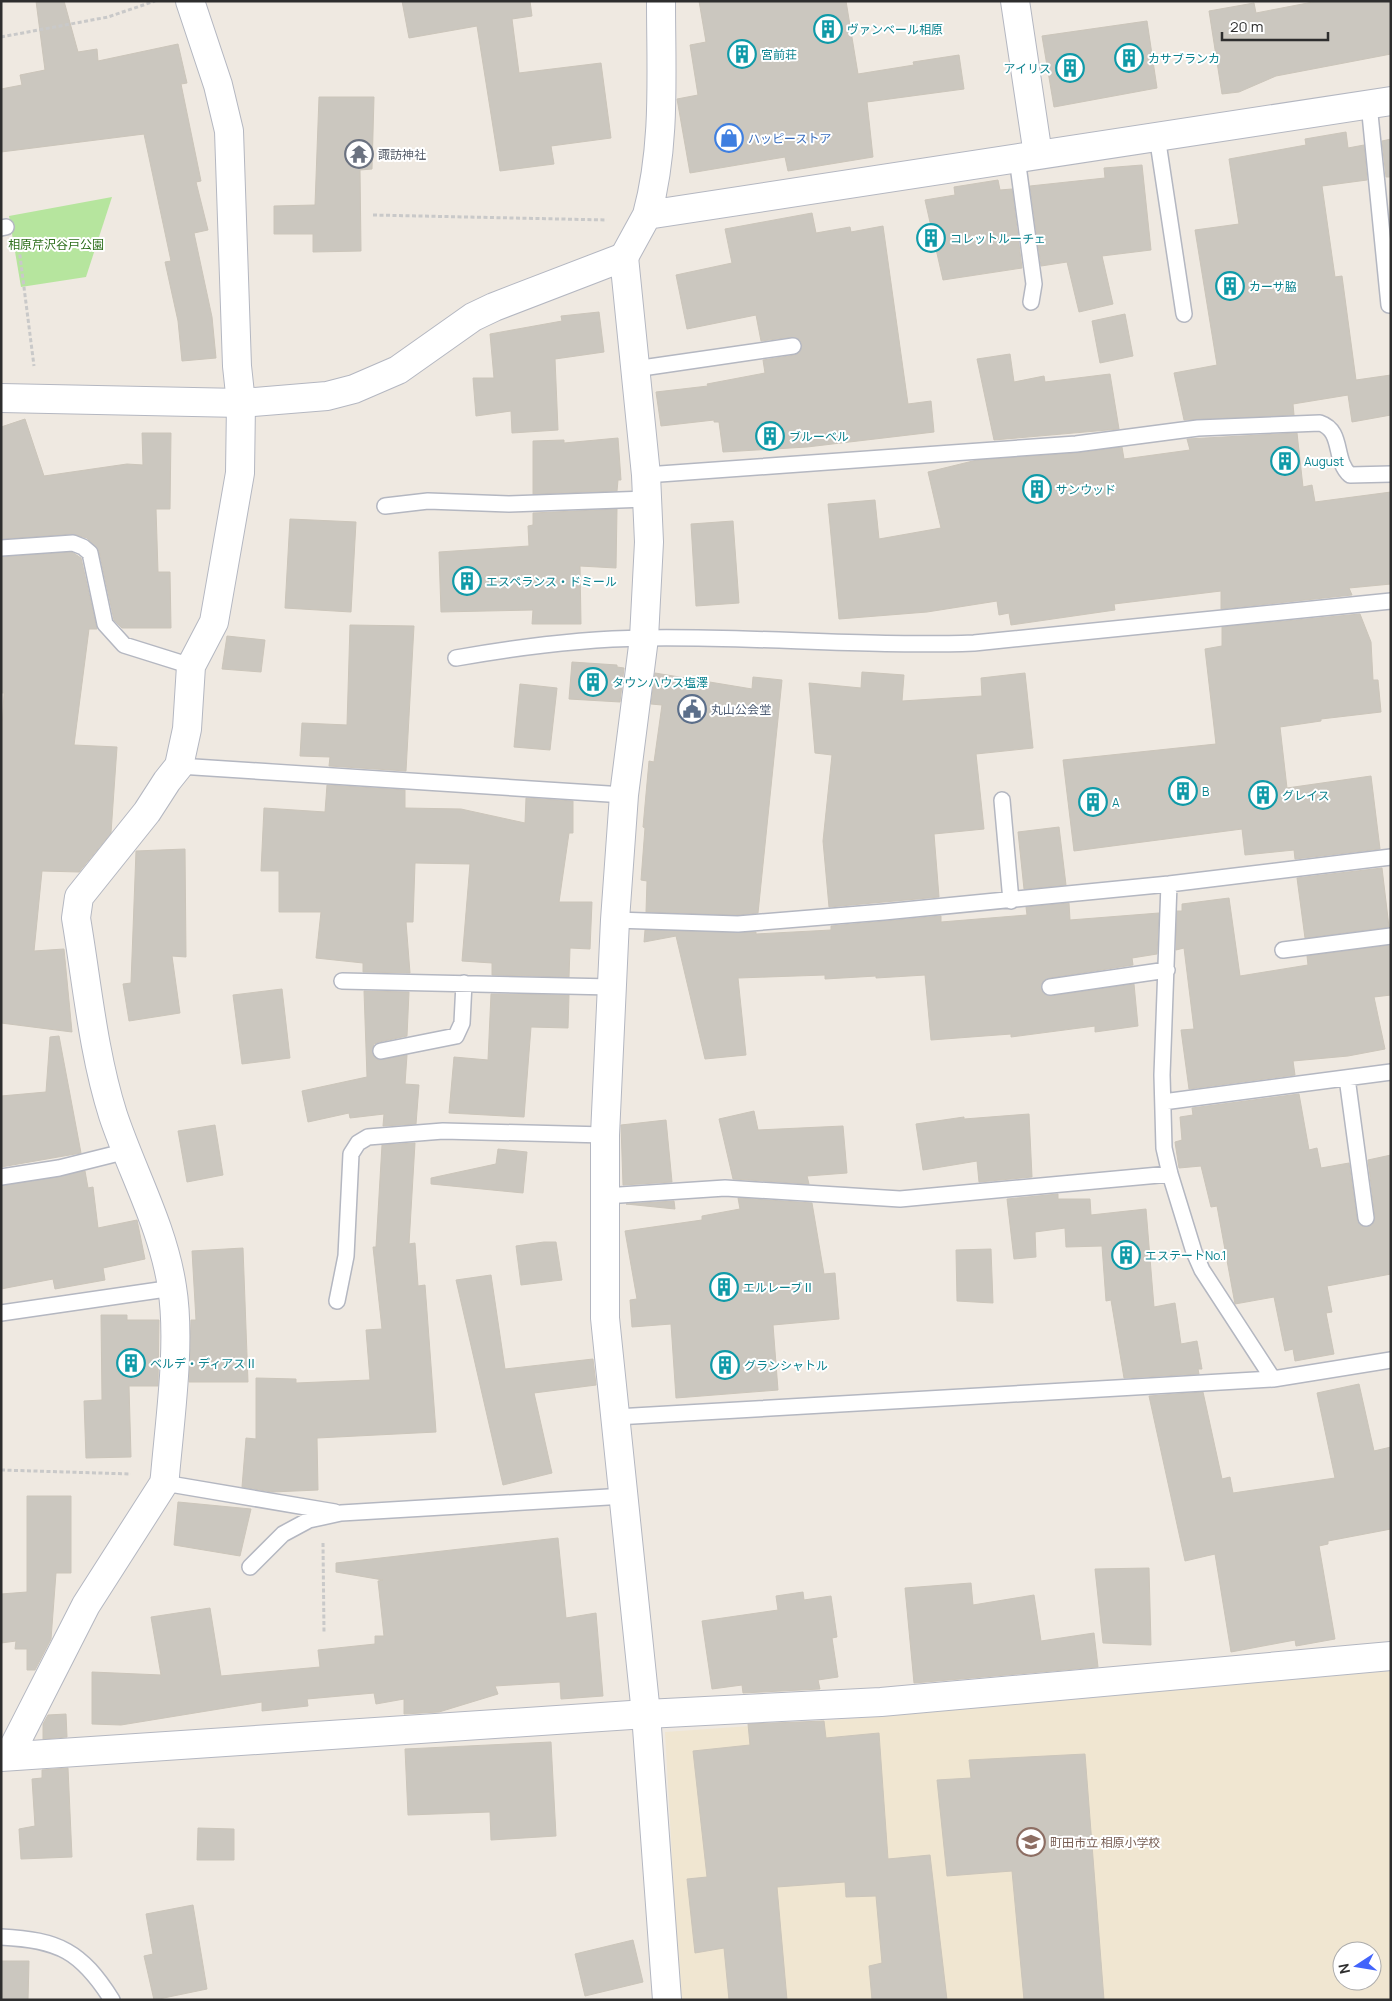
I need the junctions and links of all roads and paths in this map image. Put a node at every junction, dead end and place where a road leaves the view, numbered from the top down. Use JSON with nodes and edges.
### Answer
{"nodes":[{"id":1,"x":155,"y":1,"type":"edge"},
{"id":2,"x":190,"y":1,"type":"edge"},
{"id":3,"x":661,"y":1,"type":"edge"},
{"id":4,"x":1015,"y":1,"type":"edge"},
{"id":5,"x":1,"y":37,"type":"edge"},
{"id":6,"x":1380,"y":103,"type":"edge"},
{"id":7,"x":1157,"y":136,"type":"junction"},
{"id":8,"x":1028,"y":156,"type":"junction"},
{"id":9,"x":374,"y":215,"type":"dead end"},
{"id":10,"x":644,"y":218,"type":"junction"},
{"id":11,"x":18,"y":244,"type":"dead end"},
{"id":12,"x":624,"y":257,"type":"junction"},
{"id":13,"x":1031,"y":302,"type":"dead end"},
{"id":14,"x":1389,"y":305,"type":"dead end"},
{"id":15,"x":1184,"y":314,"type":"dead end"},
{"id":16,"x":793,"y":346,"type":"dead end"},
{"id":17,"x":34,"y":368,"type":"dead end"},
{"id":18,"x":635,"y":369,"type":"junction"},
{"id":19,"x":1,"y":398,"type":"edge"},
{"id":20,"x":241,"y":403,"type":"junction"},
{"id":21,"x":1391,"y":474,"type":"edge"},
{"id":22,"x":646,"y":487,"type":"junction"},
{"id":23,"x":385,"y":506,"type":"dead end"},
{"id":24,"x":1,"y":548,"type":"edge"},
{"id":25,"x":1391,"y":601,"type":"edge"},
{"id":26,"x":644,"y":638,"type":"junction"},
{"id":27,"x":456,"y":658,"type":"dead end"},
{"id":28,"x":192,"y":666,"type":"junction"},
{"id":29,"x":180,"y":766,"type":"junction"},
{"id":30,"x":624,"y":795,"type":"junction"},
{"id":31,"x":1002,"y":800,"type":"dead end"},
{"id":32,"x":1391,"y":857,"type":"edge"},
{"id":33,"x":1170,"y":884,"type":"junction"},
{"id":34,"x":1011,"y":901,"type":"junction"},
{"id":35,"x":615,"y":920,"type":"junction"},
{"id":36,"x":1391,"y":936,"type":"edge"},
{"id":37,"x":1283,"y":950,"type":"dead end"},
{"id":38,"x":1167,"y":970,"type":"junction"},
{"id":39,"x":342,"y":981,"type":"dead end"},
{"id":40,"x":464,"y":983,"type":"junction"},
{"id":41,"x":612,"y":987,"type":"junction"},
{"id":42,"x":1050,"y":987,"type":"dead end"},
{"id":43,"x":381,"y":1051,"type":"dead end"},
{"id":44,"x":1391,"y":1072,"type":"edge"},
{"id":45,"x":1347,"y":1078,"type":"junction"},
{"id":46,"x":1162,"y":1102,"type":"junction"},
{"id":47,"x":605,"y":1136,"type":"junction"},
{"id":48,"x":127,"y":1151,"type":"junction"},
{"id":49,"x":1170,"y":1174,"type":"junction"},
{"id":50,"x":1,"y":1177,"type":"edge"},
{"id":51,"x":605,"y":1196,"type":"junction"},
{"id":52,"x":1366,"y":1218,"type":"dead end"},
{"id":53,"x":173,"y":1288,"type":"junction"},
{"id":54,"x":336,"y":1300,"type":"dead end"},
{"id":55,"x":1,"y":1312,"type":"edge"},
{"id":56,"x":1391,"y":1360,"type":"edge"},
{"id":57,"x":1273,"y":1379,"type":"junction"},
{"id":58,"x":616,"y":1417,"type":"junction"},
{"id":59,"x":1,"y":1470,"type":"edge"},
{"id":60,"x":165,"y":1479,"type":"junction"},
{"id":61,"x":625,"y":1496,"type":"junction"},
{"id":62,"x":341,"y":1513,"type":"junction"},
{"id":63,"x":322,"y":1517,"type":"junction"},
{"id":64,"x":250,"y":1567,"type":"dead end"},
{"id":65,"x":324,"y":1633,"type":"dead end"},
{"id":66,"x":1391,"y":1656,"type":"edge"},
{"id":67,"x":646,"y":1714,"type":"junction"},
{"id":68,"x":5,"y":1756,"type":"edge"},
{"id":69,"x":1,"y":1937,"type":"edge"},
{"id":70,"x":112,"y":2000,"type":"edge"},
{"id":71,"x":667,"y":2000,"type":"edge"}],
"edges":[{"from":1,"to":5,"type":"path"},
{"from":2,"to":20,"type":"street"},
{"from":3,"to":10,"type":"street"},
{"from":4,"to":8,"type":"street"},
{"from":6,"to":7,"type":"street"},
{"from":6,"to":14,"type":"lane"},
{"from":7,"to":8,"type":"street"},
{"from":7,"to":15,"type":"lane"},
{"from":8,"to":10,"type":"street"},
{"from":8,"to":13,"type":"lane"},
{"from":9,"to":10,"type":"path"},
{"from":10,"to":12,"type":"street"},
{"from":11,"to":17,"type":"path"},
{"from":12,"to":18,"type":"street"},
{"from":12,"to":20,"type":"street"},
{"from":16,"to":18,"type":"lane"},
{"from":18,"to":22,"type":"street"},
{"from":19,"to":20,"type":"street"},
{"from":20,"to":28,"type":"street"},
{"from":21,"to":22,"type":"lane"},
{"from":22,"to":23,"type":"lane"},
{"from":22,"to":26,"type":"street"},
{"from":24,"to":28,"type":"lane"},
{"from":25,"to":26,"type":"lane"},
{"from":26,"to":27,"type":"lane"},
{"from":26,"to":30,"type":"street"},
{"from":28,"to":29,"type":"street"},
{"from":29,"to":30,"type":"lane"},
{"from":29,"to":48,"type":"street"},
{"from":30,"to":35,"type":"street"},
{"from":31,"to":34,"type":"lane"},
{"from":32,"to":33,"type":"lane"},
{"from":33,"to":34,"type":"lane"},
{"from":33,"to":38,"type":"lane"},
{"from":34,"to":35,"type":"lane"},
{"from":35,"to":41,"type":"street"},
{"from":36,"to":37,"type":"lane"},
{"from":38,"to":42,"type":"lane"},
{"from":38,"to":46,"type":"lane"},
{"from":39,"to":40,"type":"lane"},
{"from":40,"to":41,"type":"lane"},
{"from":40,"to":43,"type":"lane"},
{"from":41,"to":47,"type":"street"},
{"from":44,"to":45,"type":"lane"},
{"from":45,"to":46,"type":"lane"},
{"from":45,"to":52,"type":"lane"},
{"from":46,"to":49,"type":"lane"},
{"from":47,"to":51,"type":"street"},
{"from":47,"to":54,"type":"lane"},
{"from":48,"to":50,"type":"lane"},
{"from":48,"to":53,"type":"street"},
{"from":49,"to":51,"type":"lane"},
{"from":49,"to":57,"type":"lane"},
{"from":51,"to":58,"type":"street"},
{"from":53,"to":55,"type":"lane"},
{"from":53,"to":60,"type":"street"},
{"from":56,"to":57,"type":"lane"},
{"from":57,"to":58,"type":"lane"},
{"from":58,"to":61,"type":"street"},
{"from":59,"to":60,"type":"path"},
{"from":60,"to":62,"type":"lane"},
{"from":60,"to":68,"type":"street"},
{"from":61,"to":62,"type":"lane"},
{"from":61,"to":67,"type":"street"},
{"from":62,"to":63,"type":"lane"},
{"from":63,"to":64,"type":"lane"},
{"from":63,"to":65,"type":"path"},
{"from":66,"to":67,"type":"street"},
{"from":67,"to":68,"type":"street"},
{"from":67,"to":71,"type":"street"},
{"from":69,"to":70,"type":"lane"}]}
